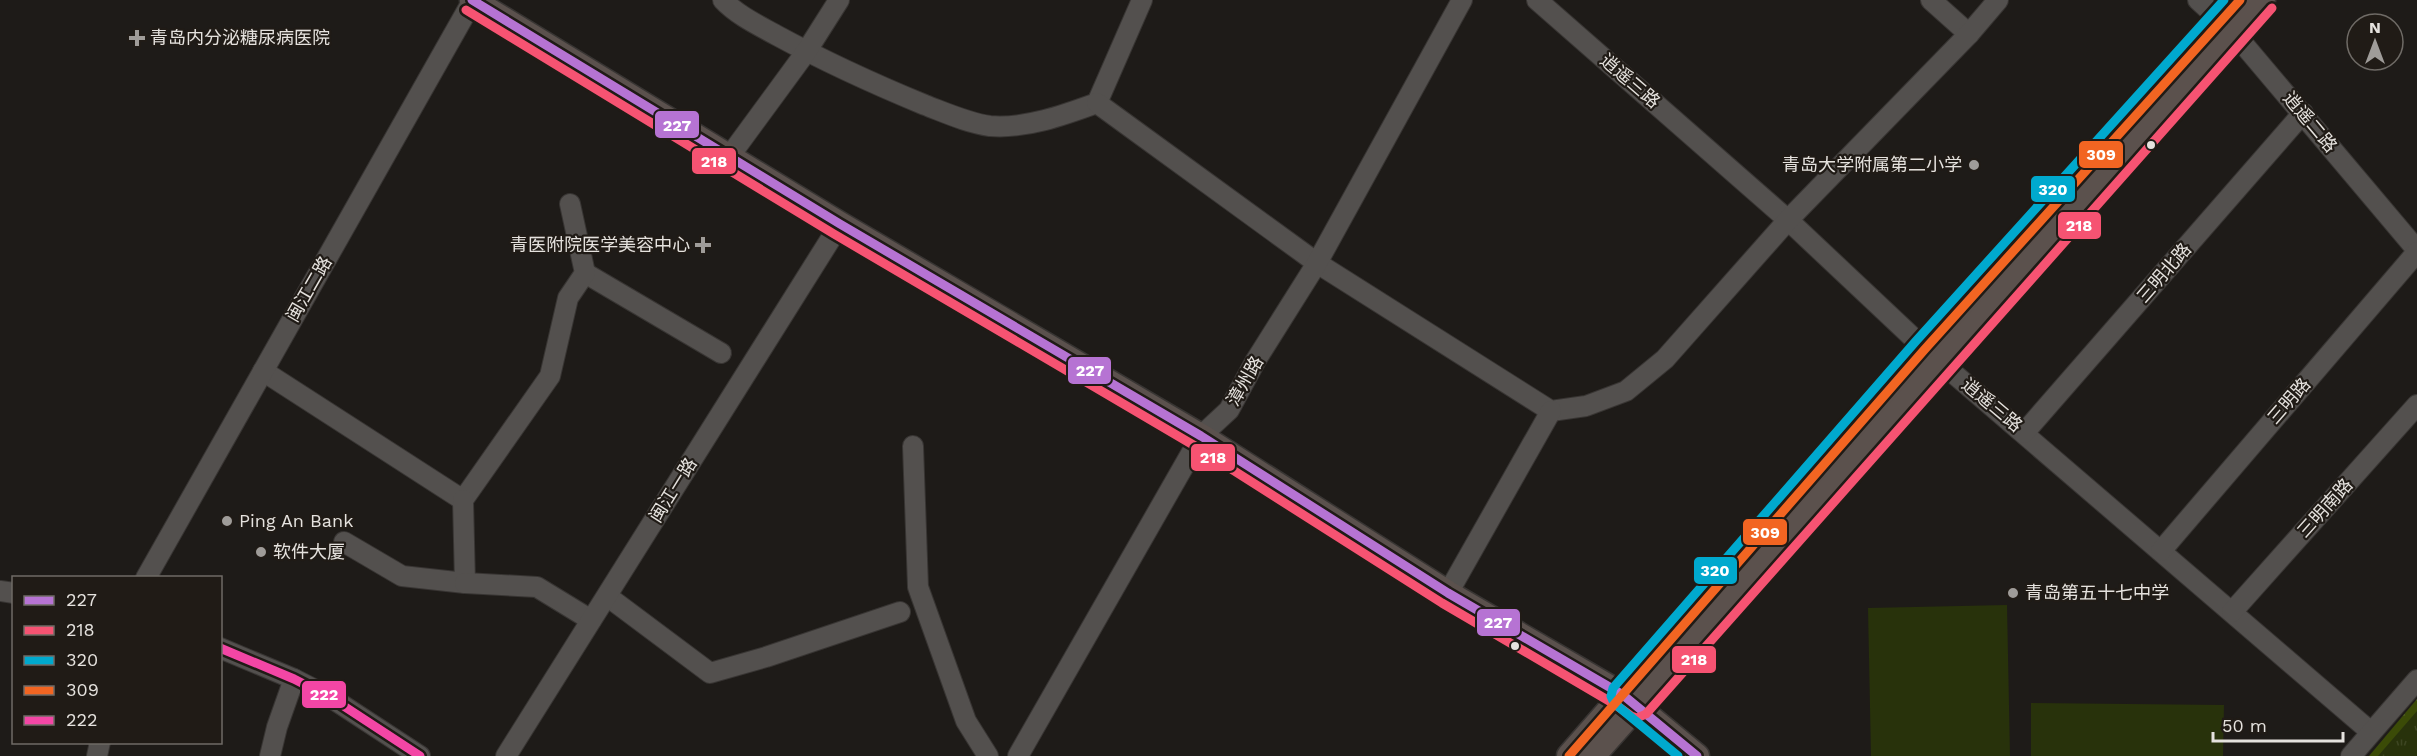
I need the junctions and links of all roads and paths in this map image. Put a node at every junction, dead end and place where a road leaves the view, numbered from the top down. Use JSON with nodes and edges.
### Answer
{"nodes":[{"id":1,"x":472,"y":0,"type":"edge"},
{"id":2,"x":723,"y":0,"type":"edge"},
{"id":3,"x":839,"y":0,"type":"edge"},
{"id":4,"x":1142,"y":0,"type":"edge"},
{"id":5,"x":1462,"y":0,"type":"edge"},
{"id":6,"x":1537,"y":0,"type":"edge"},
{"id":7,"x":1930,"y":0,"type":"edge"},
{"id":8,"x":1998,"y":0,"type":"edge"},
{"id":9,"x":2198,"y":0,"type":"edge"},
{"id":10,"x":2240,"y":0,"type":"edge"},
{"id":11,"x":2263,"y":0,"type":"edge"},
{"id":12,"x":2228,"y":27,"type":"junction"},
{"id":13,"x":1969,"y":34,"type":"junction"},
{"id":14,"x":806,"y":52,"type":"junction"},
{"id":15,"x":1097,"y":103,"type":"junction"},
{"id":16,"x":2303,"y":113,"type":"junction"},
{"id":17,"x":729,"y":157,"type":"junction"},
{"id":18,"x":570,"y":204,"type":"dead end"},
{"id":19,"x":1788,"y":220,"type":"junction"},
{"id":20,"x":840,"y":224,"type":"junction"},
{"id":21,"x":2417,"y":251,"type":"edge"},
{"id":22,"x":1317,"y":263,"type":"junction"},
{"id":23,"x":585,"y":273,"type":"junction"},
{"id":24,"x":721,"y":353,"type":"dead end"},
{"id":25,"x":1933,"y":355,"type":"junction"},
{"id":26,"x":263,"y":371,"type":"junction"},
{"id":27,"x":2417,"y":405,"type":"edge"},
{"id":28,"x":1551,"y":411,"type":"junction"},
{"id":29,"x":2024,"y":433,"type":"junction"},
{"id":30,"x":1201,"y":436,"type":"junction"},
{"id":31,"x":913,"y":446,"type":"dead end"},
{"id":32,"x":463,"y":500,"type":"junction"},
{"id":33,"x":344,"y":542,"type":"dead end"},
{"id":34,"x":2162,"y":551,"type":"junction"},
{"id":35,"x":147,"y":576,"type":"edge"},
{"id":36,"x":465,"y":583,"type":"junction"},
{"id":37,"x":1448,"y":593,"type":"junction"},
{"id":38,"x":607,"y":596,"type":"junction"},
{"id":39,"x":900,"y":612,"type":"dead end"},
{"id":40,"x":2232,"y":612,"type":"junction"},
{"id":41,"x":591,"y":620,"type":"junction"},
{"id":42,"x":222,"y":649,"type":"edge"},
{"id":43,"x":294,"y":679,"type":"junction"},
{"id":44,"x":2417,"y":681,"type":"edge"},
{"id":45,"x":1630,"y":700,"type":"junction"},
{"id":46,"x":2371,"y":732,"type":"junction"},
{"id":47,"x":270,"y":756,"type":"edge"},
{"id":48,"x":420,"y":756,"type":"edge"},
{"id":49,"x":506,"y":756,"type":"edge"},
{"id":50,"x":988,"y":756,"type":"edge"},
{"id":51,"x":1018,"y":756,"type":"edge"},
{"id":52,"x":1569,"y":756,"type":"edge"},
{"id":53,"x":1593,"y":756,"type":"edge"},
{"id":54,"x":1697,"y":756,"type":"edge"},
{"id":55,"x":2351,"y":756,"type":"edge"}],
"edges":[{"from":1,"to":17,"type":"main road"},
{"from":1,"to":26,"type":"street","name":"闽江二路"},
{"from":2,"to":14,"type":"street"},
{"from":3,"to":14,"type":"street"},
{"from":4,"to":15,"type":"street"},
{"from":5,"to":22,"type":"street","name":"漳州路"},
{"from":6,"to":19,"type":"street","name":"逍遥三路"},
{"from":7,"to":13,"type":"street"},
{"from":8,"to":13,"type":"street"},
{"from":9,"to":12,"type":"street","name":"逍遥二路"},
{"from":10,"to":12,"type":"main road"},
{"from":11,"to":12,"type":"main road"},
{"from":12,"to":16,"type":"street","name":"逍遥二路"},
{"from":12,"to":25,"type":"main road"},
{"from":13,"to":19,"type":"street"},
{"from":14,"to":15,"type":"street"},
{"from":14,"to":17,"type":"street"},
{"from":15,"to":22,"type":"street"},
{"from":16,"to":21,"type":"street","name":"逍遥二路"},
{"from":16,"to":29,"type":"street","name":"三明北路"},
{"from":17,"to":20,"type":"main road"},
{"from":18,"to":23,"type":"street"},
{"from":19,"to":25,"type":"street","name":"逍遥三路"},
{"from":19,"to":28,"type":"street"},
{"from":20,"to":30,"type":"main road"},
{"from":20,"to":38,"type":"street","name":"闽江一路"},
{"from":21,"to":34,"type":"street","name":"三明路"},
{"from":22,"to":28,"type":"street"},
{"from":22,"to":30,"type":"street","name":"漳州路"},
{"from":23,"to":24,"type":"street"},
{"from":23,"to":32,"type":"street"},
{"from":25,"to":29,"type":"street","name":"逍遥三路"},
{"from":25,"to":45,"type":"main road"},
{"from":26,"to":32,"type":"street"},
{"from":26,"to":35,"type":"street","name":"闽江二路"},
{"from":27,"to":40,"type":"street","name":"三明南路"},
{"from":28,"to":37,"type":"street"},
{"from":29,"to":34,"type":"street","name":"逍遥三路"},
{"from":30,"to":37,"type":"main road"},
{"from":30,"to":51,"type":"street","name":"漳州路"},
{"from":31,"to":50,"type":"street"},
{"from":32,"to":36,"type":"street"},
{"from":33,"to":36,"type":"street"},
{"from":34,"to":40,"type":"street","name":"逍遥三路"},
{"from":36,"to":41,"type":"street"},
{"from":37,"to":45,"type":"main road"},
{"from":38,"to":39,"type":"street"},
{"from":38,"to":41,"type":"street","name":"闽江一路"},
{"from":40,"to":46,"type":"street","name":"逍遥三路"},
{"from":41,"to":49,"type":"street","name":"闽江一路"},
{"from":42,"to":43,"type":"street"},
{"from":43,"to":47,"type":"street"},
{"from":43,"to":48,"type":"street"},
{"from":44,"to":46,"type":"street"},
{"from":45,"to":52,"type":"main road"},
{"from":45,"to":53,"type":"main road"},
{"from":45,"to":54,"type":"main road"},
{"from":46,"to":55,"type":"street"}]}
